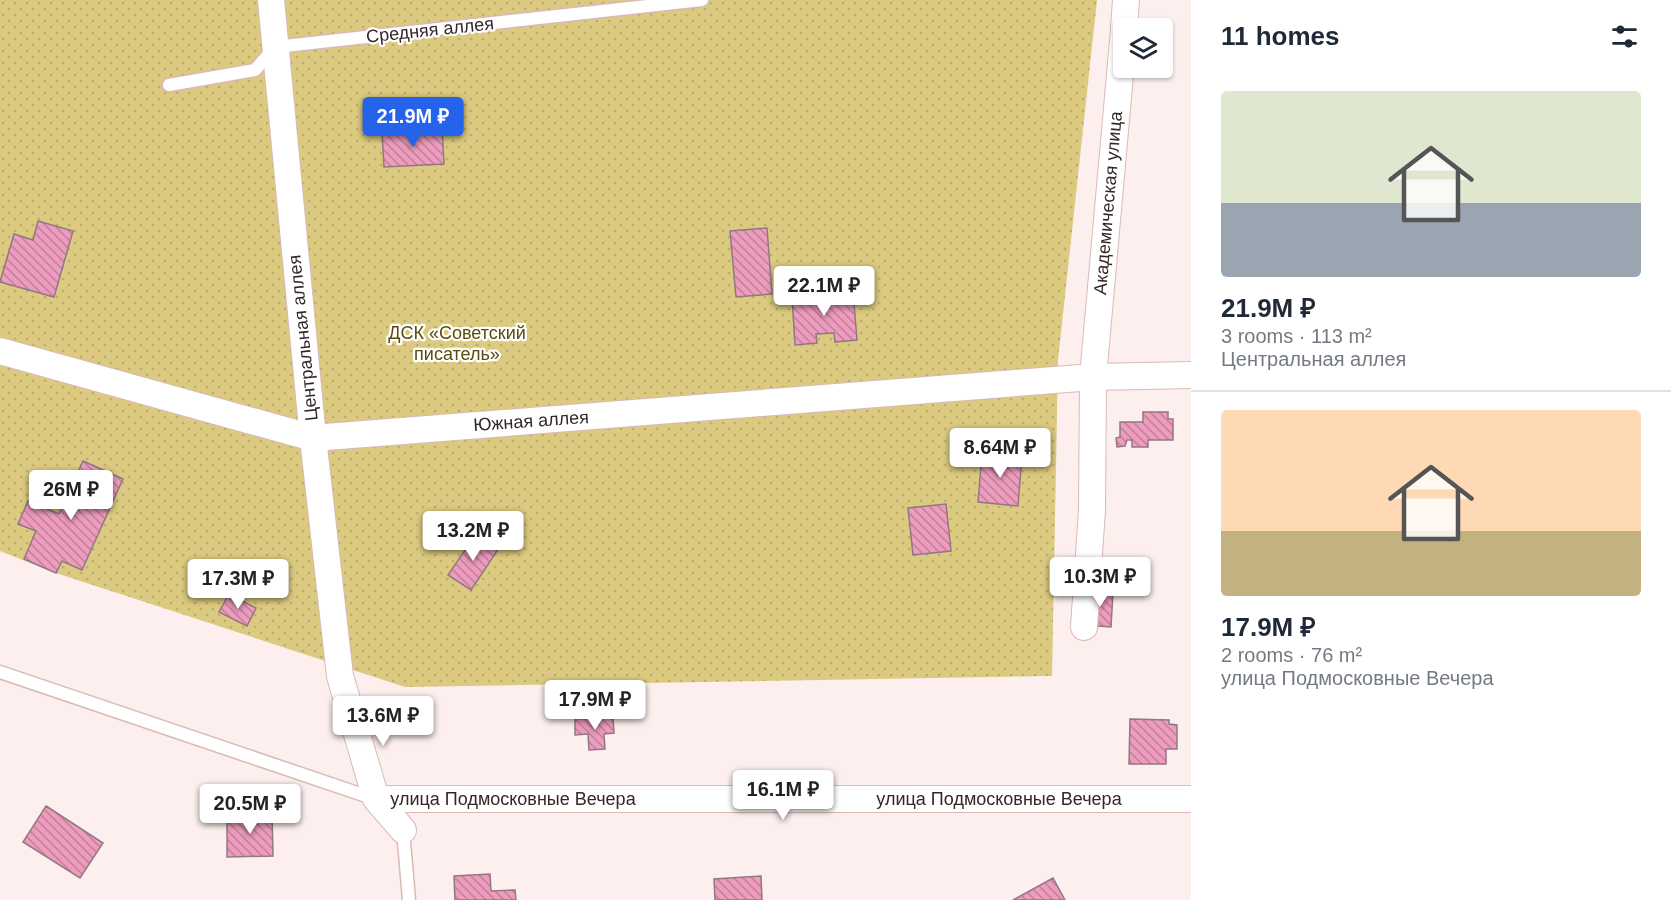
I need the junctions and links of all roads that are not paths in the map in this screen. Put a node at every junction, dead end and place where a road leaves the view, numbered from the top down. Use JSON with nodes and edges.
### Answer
{"nodes":[{"id":1,"x":271,"y":0,"type":"edge"},
{"id":2,"x":702,"y":0,"type":"edge"},
{"id":3,"x":1126,"y":0,"type":"edge"},
{"id":4,"x":1125,"y":18,"type":"edge"},
{"id":5,"x":275,"y":47,"type":"junction"},
{"id":6,"x":1118,"y":78,"type":"edge"},
{"id":7,"x":169,"y":85,"type":"dead end"},
{"id":8,"x":0,"y":351,"type":"edge"},
{"id":9,"x":1191,"y":375,"type":"edge"},
{"id":10,"x":1083,"y":378,"type":"junction"},
{"id":11,"x":313,"y":438,"type":"junction"},
{"id":12,"x":1084,"y":627,"type":"dead end"},
{"id":13,"x":0,"y":672,"type":"edge"},
{"id":14,"x":376,"y":799,"type":"junction"},
{"id":15,"x":1191,"y":799,"type":"edge"},
{"id":16,"x":403,"y":830,"type":"joint"},
{"id":17,"x":410,"y":900,"type":"edge"}],
"edges":[{"from":1,"to":5,"type":"street","name":"Центральная аллея"},
{"from":2,"to":5,"type":"lane","name":"Средняя аллея"},
{"from":3,"to":4,"type":"street","name":"Академическая улица"},
{"from":5,"to":7,"type":"lane"},
{"from":5,"to":11,"type":"street","name":"Центральная аллея"},
{"from":6,"to":10,"type":"street","name":"Академическая улица"},
{"from":8,"to":11,"type":"street","name":"Южная аллея"},
{"from":9,"to":10,"type":"street","name":"Южная аллея"},
{"from":10,"to":11,"type":"street","name":"Южная аллея"},
{"from":10,"to":12,"type":"street","name":"Академическая улица"},
{"from":11,"to":14,"type":"street","name":"Центральная аллея"},
{"from":13,"to":14,"type":"lane"},
{"from":14,"to":15,"type":"street","name":"улица Подмосковные Вечера"},
{"from":14,"to":16,"type":"street"},
{"from":16,"to":17,"type":"lane"}]}
